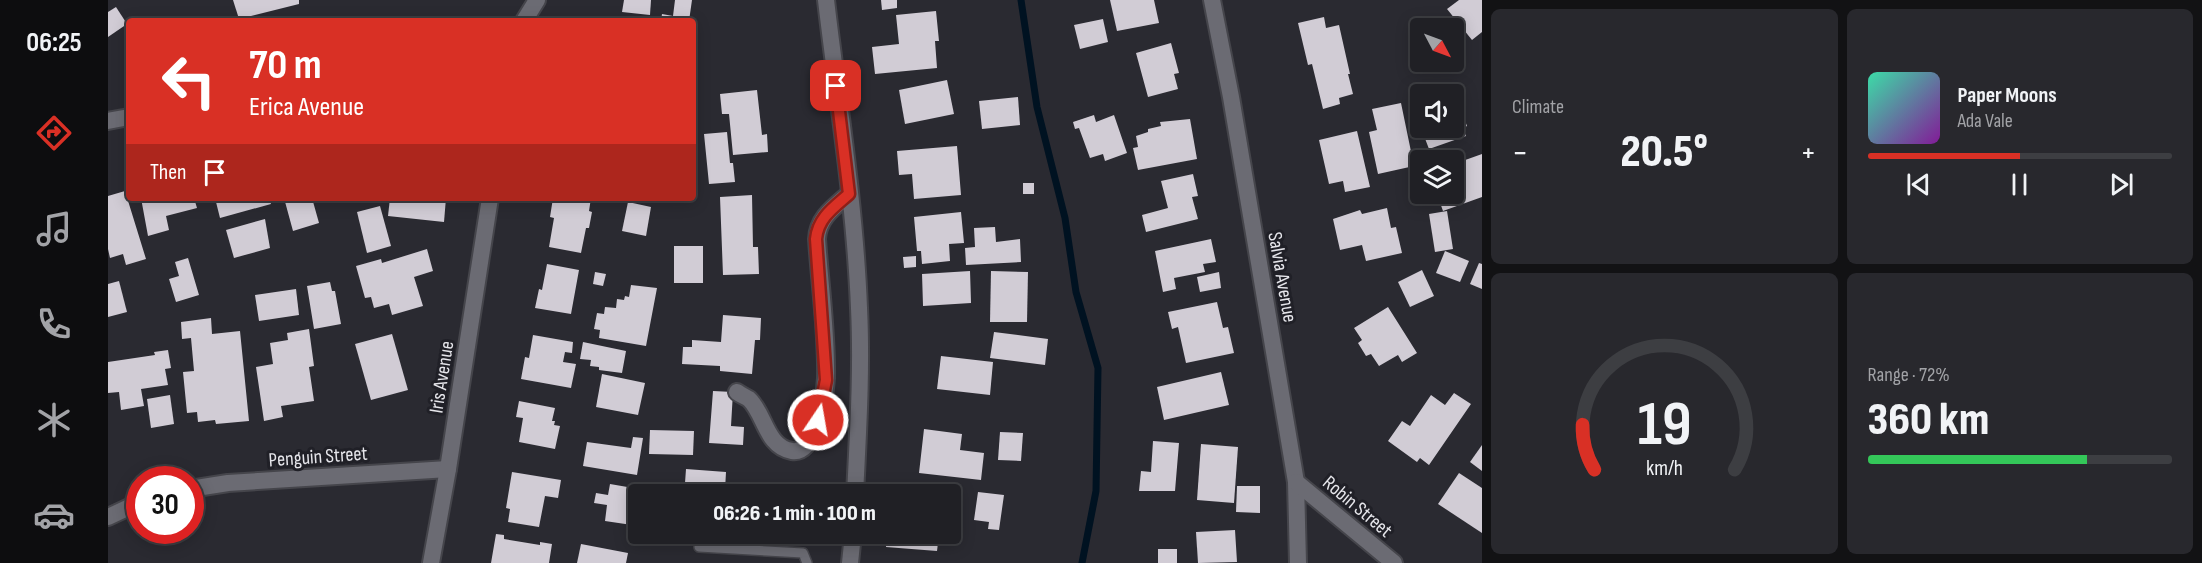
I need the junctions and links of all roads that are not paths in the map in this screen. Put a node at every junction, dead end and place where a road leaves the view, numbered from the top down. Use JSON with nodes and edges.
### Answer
{"nodes":[{"id":1,"x":537,"y":0,"type":"edge"},
{"id":2,"x":826,"y":0,"type":"edge"},
{"id":3,"x":1212,"y":0,"type":"edge"},
{"id":4,"x":526,"y":18,"type":"edge"},
{"id":5,"x":126,"y":118,"type":"edge"},
{"id":6,"x":108,"y":121,"type":"edge"},
{"id":7,"x":849,"y":194,"type":"junction"},
{"id":8,"x":490,"y":201,"type":"edge"},
{"id":9,"x":737,"y":392,"type":"dead end"},
{"id":10,"x":448,"y":469,"type":"junction"},
{"id":11,"x":1296,"y":482,"type":"junction"},
{"id":12,"x":856,"y":484,"type":"edge"},
{"id":13,"x":204,"y":487,"type":"edge"},
{"id":14,"x":126,"y":509,"type":"edge"},
{"id":15,"x":108,"y":517,"type":"edge"},
{"id":16,"x":852,"y":544,"type":"edge"},
{"id":17,"x":699,"y":547,"type":"dead end"},
{"id":18,"x":431,"y":563,"type":"edge"},
{"id":19,"x":807,"y":563,"type":"edge"},
{"id":20,"x":850,"y":563,"type":"edge"},
{"id":21,"x":1298,"y":563,"type":"edge"},
{"id":22,"x":1394,"y":563,"type":"edge"}],
"edges":[{"from":1,"to":4,"type":"street"},
{"from":2,"to":7,"type":"street"},
{"from":3,"to":11,"type":"street","name":"Salvia Avenue"},
{"from":5,"to":6,"type":"street"},
{"from":7,"to":9,"type":"street"},
{"from":7,"to":12,"type":"street"},
{"from":8,"to":10,"type":"street","name":"Iris Avenue"},
{"from":10,"to":13,"type":"street","name":"Penguin Street"},
{"from":10,"to":18,"type":"street","name":"Iris Avenue"},
{"from":11,"to":21,"type":"street","name":"Salvia Avenue"},
{"from":11,"to":22,"type":"street","name":"Robin Street"},
{"from":14,"to":15,"type":"street"},
{"from":16,"to":20,"type":"street"},
{"from":17,"to":19,"type":"lane"}]}
